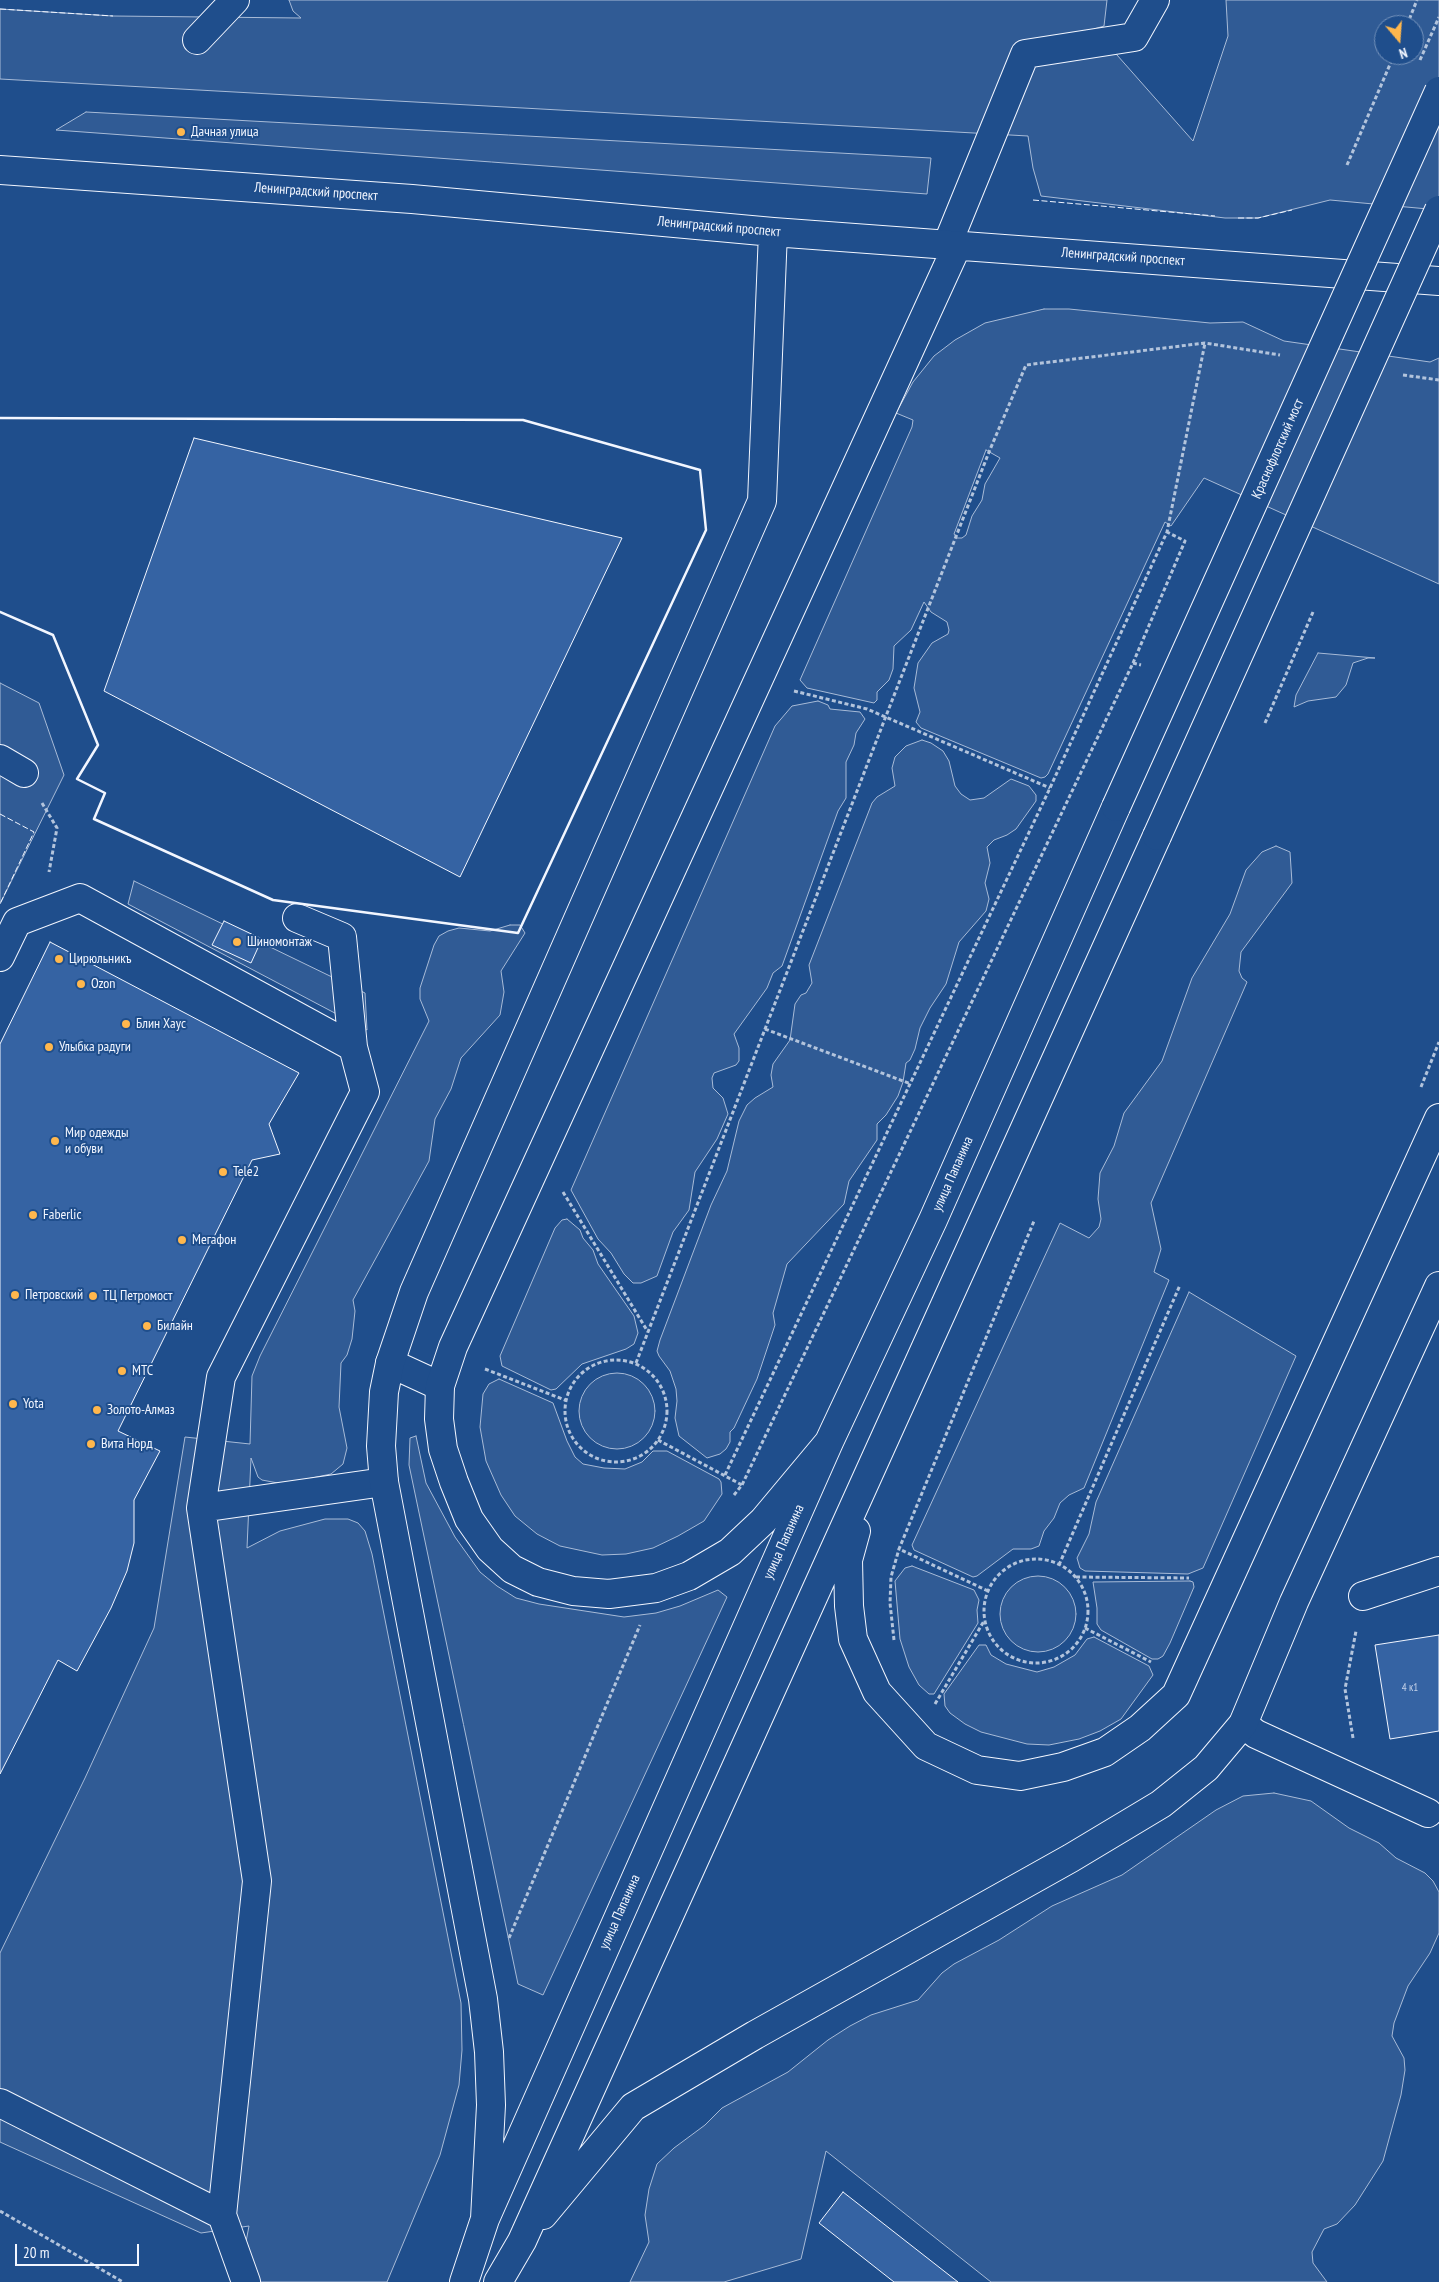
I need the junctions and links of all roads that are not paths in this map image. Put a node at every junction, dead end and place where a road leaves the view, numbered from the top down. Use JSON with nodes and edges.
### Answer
{"nodes":[{"id":1,"x":235,"y":0,"type":"edge"},
{"id":2,"x":1154,"y":0,"type":"edge"},
{"id":3,"x":197,"y":40,"type":"dead end"},
{"id":4,"x":1439,"y":91,"type":"edge"},
{"id":5,"x":0,"y":170,"type":"edge"},
{"id":6,"x":1439,"y":210,"type":"edge"},
{"id":7,"x":773,"y":232,"type":"junction"},
{"id":8,"x":952,"y":245,"type":"junction"},
{"id":9,"x":1439,"y":281,"type":"edge"},
{"id":10,"x":0,"y":759,"type":"edge"},
{"id":11,"x":24,"y":773,"type":"road end"},
{"id":12,"x":1116,"y":807,"type":"joint"},
{"id":13,"x":297,"y":918,"type":"dead end"},
{"id":14,"x":0,"y":957,"type":"edge"},
{"id":15,"x":353,"y":1047,"type":"junction"},
{"id":16,"x":1439,"y":1118,"type":"edge"},
{"id":17,"x":1439,"y":1286,"type":"edge"},
{"id":18,"x":390,"y":1363,"type":"junction"},
{"id":19,"x":440,"y":1386,"type":"junction"},
{"id":20,"x":829,"y":1442,"type":"junction"},
{"id":21,"x":878,"y":1455,"type":"junction"},
{"id":22,"x":384,"y":1482,"type":"junction"},
{"id":23,"x":201,"y":1508,"type":"junction"},
{"id":24,"x":1439,"y":1571,"type":"edge"},
{"id":25,"x":1363,"y":1596,"type":"road end"},
{"id":26,"x":1243,"y":1724,"type":"junction"},
{"id":27,"x":1428,"y":1812,"type":"dead end"},
{"id":28,"x":0,"y":2104,"type":"edge"},
{"id":29,"x":222,"y":2214,"type":"junction"},
{"id":30,"x":485,"y":2219,"type":"junction"},
{"id":31,"x":522,"y":2241,"type":"junction"},
{"id":32,"x":246,"y":2282,"type":"edge"},
{"id":33,"x":464,"y":2282,"type":"edge"},
{"id":34,"x":498,"y":2282,"type":"edge"}],
"edges":[{"from":1,"to":3,"type":"main road"},
{"from":2,"to":8,"type":"main road"},
{"from":4,"to":12,"type":"main road","name":"Краснофлотский мост","bridge":true},
{"from":5,"to":7,"type":"main road","name":"Ленинградский проспект"},
{"from":6,"to":21,"type":"main road","bridge":true},
{"from":7,"to":8,"type":"main road","name":"Ленинградский проспект"},
{"from":7,"to":18,"type":"main road"},
{"from":8,"to":9,"type":"main road","name":"Ленинградский проспект"},
{"from":8,"to":19,"type":"main road"},
{"from":10,"to":11,"type":"main road"},
{"from":12,"to":20,"type":"main road","name":"улица Папанина"},
{"from":13,"to":15,"type":"main road"},
{"from":14,"to":15,"type":"main road"},
{"from":15,"to":23,"type":"main road"},
{"from":16,"to":21,"type":"main road"},
{"from":17,"to":26,"type":"main road"},
{"from":18,"to":19,"type":"main road"},
{"from":18,"to":22,"type":"main road"},
{"from":19,"to":20,"type":"main road"},
{"from":20,"to":30,"type":"main road","name":"улица Папанина"},
{"from":21,"to":31,"type":"main road"},
{"from":22,"to":23,"type":"main road"},
{"from":22,"to":30,"type":"main road"},
{"from":23,"to":29,"type":"main road"},
{"from":24,"to":25,"type":"main road"},
{"from":26,"to":27,"type":"main road"},
{"from":26,"to":31,"type":"main road"},
{"from":28,"to":29,"type":"main road"},
{"from":29,"to":32,"type":"main road"},
{"from":30,"to":33,"type":"main road","name":"улица Папанина"},
{"from":31,"to":34,"type":"main road"}]}
